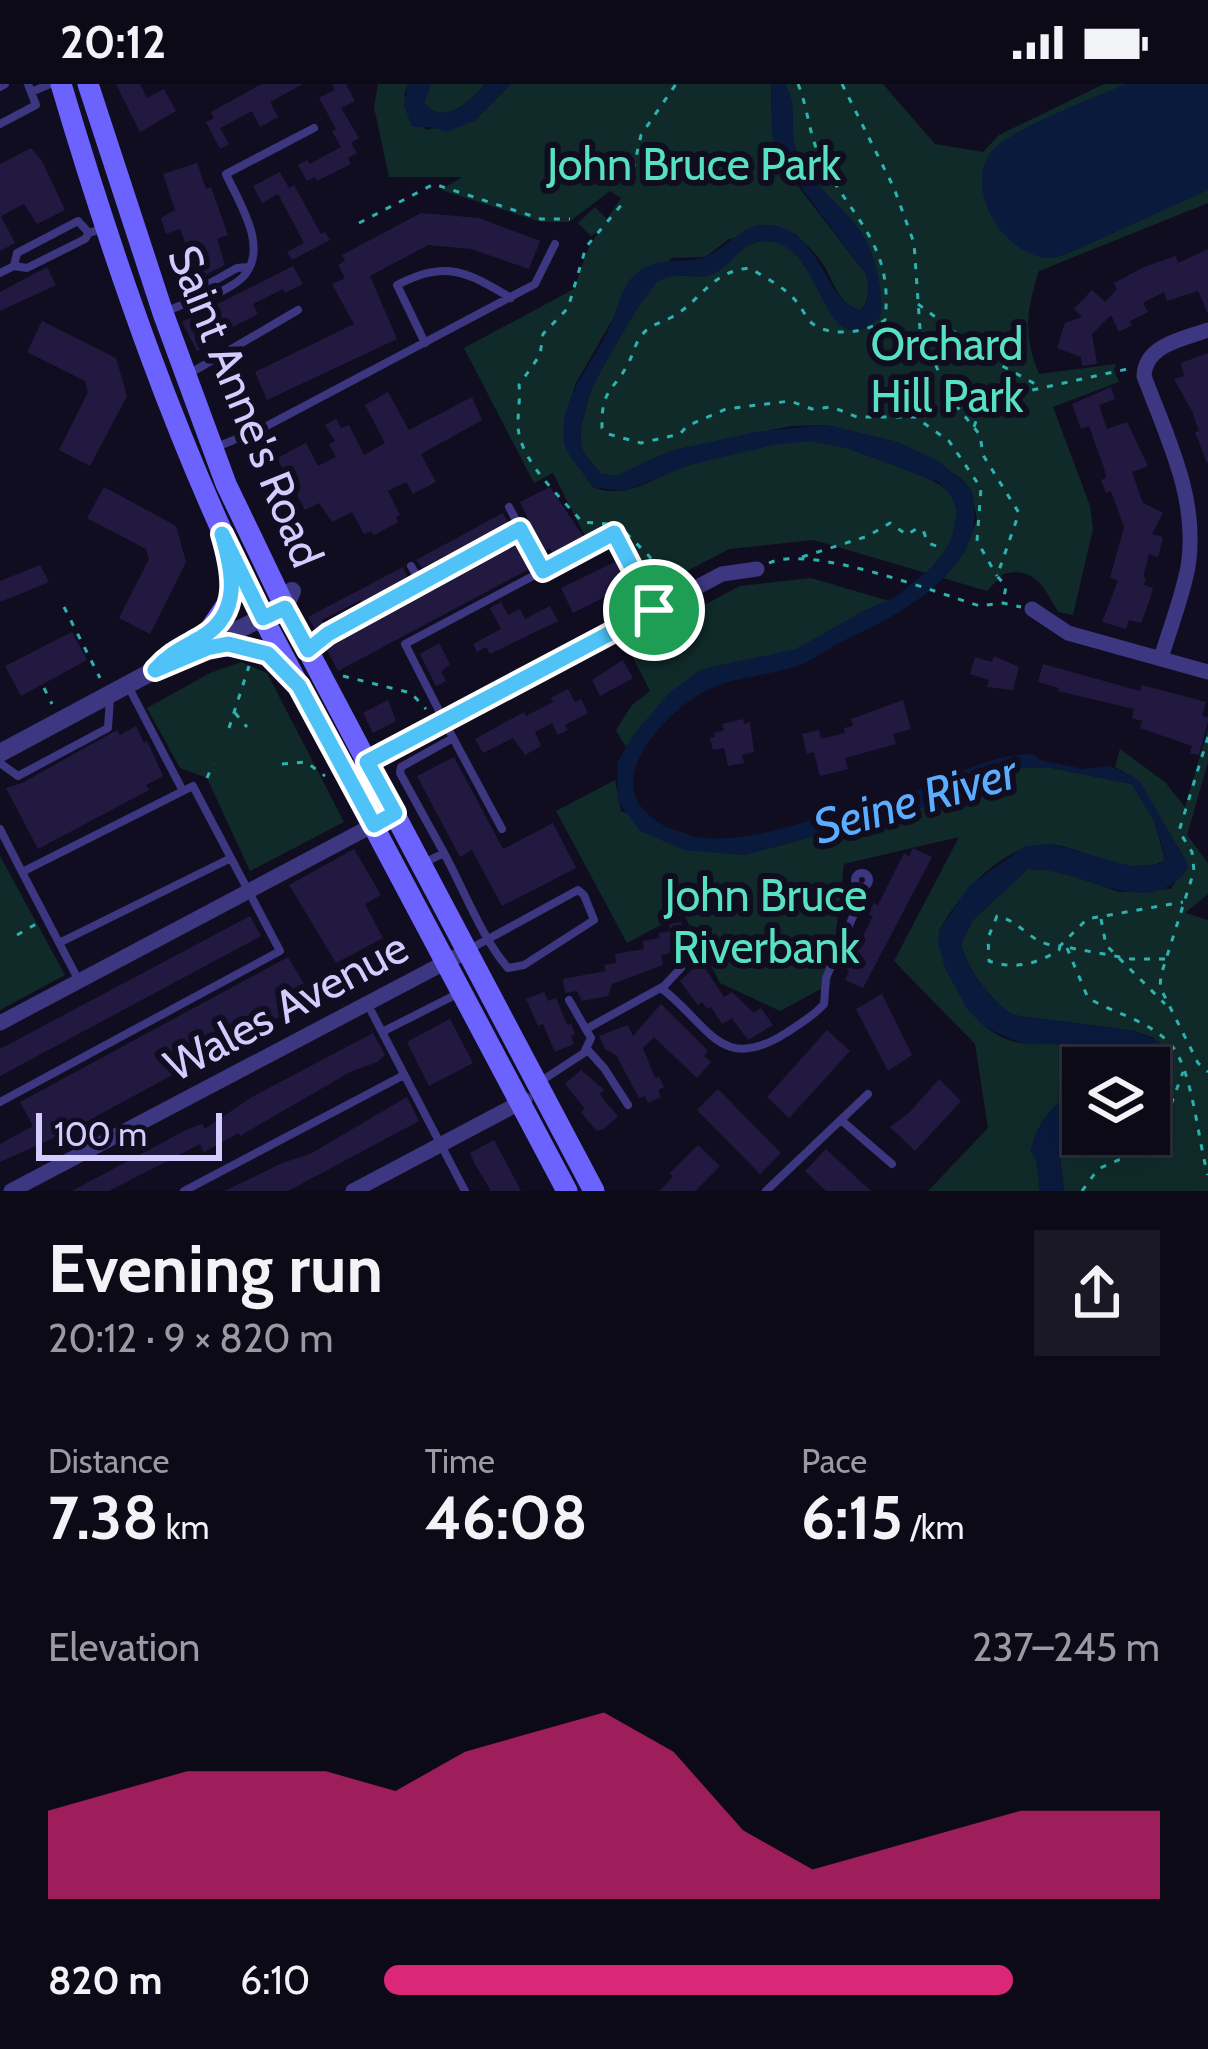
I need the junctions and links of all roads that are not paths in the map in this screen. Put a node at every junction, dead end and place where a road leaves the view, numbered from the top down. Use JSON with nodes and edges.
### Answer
{"nodes":[{"id":1,"x":50,"y":84,"type":"edge"},
{"id":2,"x":61,"y":84,"type":"edge"},
{"id":3,"x":88,"y":84,"type":"edge"},
{"id":4,"x":30,"y":88,"type":"edge"},
{"id":5,"x":0,"y":124,"type":"edge"},
{"id":6,"x":314,"y":128,"type":"dead end"},
{"id":7,"x":99,"y":230,"type":"junction"},
{"id":8,"x":555,"y":244,"type":"dead end"},
{"id":9,"x":14,"y":266,"type":"junction"},
{"id":10,"x":0,"y":273,"type":"edge"},
{"id":11,"x":511,"y":298,"type":"junction"},
{"id":12,"x":173,"y":309,"type":"junction"},
{"id":13,"x":298,"y":310,"type":"dead end"},
{"id":14,"x":141,"y":323,"type":"junction"},
{"id":15,"x":1208,"y":330,"type":"edge"},
{"id":16,"x":425,"y":343,"type":"junction"},
{"id":17,"x":185,"y":376,"type":"junction"},
{"id":18,"x":212,"y":448,"type":"junction"},
{"id":19,"x":509,"y":507,"type":"dead end"},
{"id":20,"x":520,"y":529,"type":"junction"},
{"id":21,"x":222,"y":534,"type":"junction"},
{"id":22,"x":411,"y":566,"type":"dead end"},
{"id":23,"x":757,"y":569,"type":"road end"},
{"id":24,"x":543,"y":571,"type":"junction"},
{"id":25,"x":421,"y":583,"type":"junction"},
{"id":26,"x":282,"y":602,"type":"junction"},
{"id":27,"x":1033,"y":609,"type":"road end"},
{"id":28,"x":654,"y":610,"type":"junction"},
{"id":29,"x":260,"y":613,"type":"junction"},
{"id":30,"x":207,"y":641,"type":"junction"},
{"id":31,"x":308,"y":650,"type":"junction"},
{"id":32,"x":1161,"y":658,"type":"junction"},
{"id":33,"x":1208,"y":673,"type":"edge"},
{"id":34,"x":112,"y":686,"type":"junction"},
{"id":35,"x":299,"y":686,"type":"junction"},
{"id":36,"x":443,"y":722,"type":"junction"},
{"id":37,"x":453,"y":738,"type":"junction"},
{"id":38,"x":0,"y":754,"type":"edge"},
{"id":39,"x":367,"y":762,"type":"junction"},
{"id":40,"x":0,"y":763,"type":"edge"},
{"id":41,"x":335,"y":775,"type":"junction"},
{"id":42,"x":183,"y":791,"type":"junction"},
{"id":43,"x":395,"y":813,"type":"junction"},
{"id":44,"x":374,"y":825,"type":"junction"},
{"id":45,"x":502,"y":829,"type":"dead end"},
{"id":46,"x":0,"y":830,"type":"edge"},
{"id":47,"x":444,"y":853,"type":"junction"},
{"id":48,"x":231,"y":857,"type":"junction"},
{"id":49,"x":422,"y":864,"type":"junction"},
{"id":50,"x":22,"y":872,"type":"junction"},
{"id":51,"x":859,"y":886,"type":"dead end"},
{"id":52,"x":249,"y":891,"type":"junction"},
{"id":53,"x":490,"y":938,"type":"junction"},
{"id":54,"x":59,"y":943,"type":"junction"},
{"id":55,"x":467,"y":951,"type":"junction"},
{"id":56,"x":446,"y":962,"type":"junction"},
{"id":57,"x":681,"y":968,"type":"dead end"},
{"id":58,"x":79,"y":981,"type":"junction"},
{"id":59,"x":661,"y":988,"type":"junction"},
{"id":60,"x":461,"y":992,"type":"junction"},
{"id":61,"x":569,"y":1000,"type":"dead end"},
{"id":62,"x":368,"y":1004,"type":"junction"},
{"id":63,"x":0,"y":1023,"type":"edge"},
{"id":64,"x":588,"y":1028,"type":"junction"},
{"id":65,"x":382,"y":1032,"type":"junction"},
{"id":66,"x":586,"y":1048,"type":"junction"},
{"id":67,"x":404,"y":1075,"type":"junction"},
{"id":68,"x":539,"y":1088,"type":"junction"},
{"id":69,"x":868,"y":1094,"type":"dead end"},
{"id":70,"x":517,"y":1098,"type":"junction"},
{"id":71,"x":0,"y":1102,"type":"edge"},
{"id":72,"x":628,"y":1105,"type":"dead end"},
{"id":73,"x":841,"y":1120,"type":"junction"},
{"id":74,"x":440,"y":1144,"type":"junction"},
{"id":75,"x":892,"y":1164,"type":"dead end"},
{"id":76,"x":13,"y":1190,"type":"edge"},
{"id":77,"x":184,"y":1191,"type":"edge"},
{"id":78,"x":353,"y":1191,"type":"edge"},
{"id":79,"x":465,"y":1191,"type":"edge"},
{"id":80,"x":567,"y":1191,"type":"edge"},
{"id":81,"x":594,"y":1191,"type":"edge"},
{"id":82,"x":766,"y":1191,"type":"edge"}],
"edges":[{"from":1,"to":4,"type":"lane"},
{"from":2,"to":7,"type":"main road","name":"Saint Anne's Road"},
{"from":3,"to":12,"type":"main road","name":"Saint Anne's Road"},
{"from":4,"to":5,"type":"lane"},
{"from":6,"to":12,"type":"lane"},
{"from":7,"to":9,"type":"lane"},
{"from":7,"to":9,"type":"lane"},
{"from":7,"to":14,"type":"main road","name":"Saint Anne's Road"},
{"from":8,"to":11,"type":"lane"},
{"from":9,"to":10,"type":"lane"},
{"from":11,"to":16,"type":"lane"},
{"from":11,"to":16,"type":"lane"},
{"from":12,"to":14,"type":"main road"},
{"from":12,"to":17,"type":"main road","name":"Saint Anne's Road"},
{"from":13,"to":17,"type":"lane"},
{"from":14,"to":21,"type":"main road","name":"Saint Anne's Road"},
{"from":15,"to":32,"type":"street"},
{"from":16,"to":18,"type":"lane"},
{"from":17,"to":18,"type":"main road","name":"Saint Anne's Road"},
{"from":18,"to":26,"type":"main road","name":"Saint Anne's Road"},
{"from":19,"to":20,"type":"lane"},
{"from":20,"to":24,"type":"lane"},
{"from":20,"to":25,"type":"lane"},
{"from":21,"to":29,"type":"main road","name":"Saint Anne's Road"},
{"from":21,"to":30,"type":"main road"},
{"from":22,"to":25,"type":"lane"},
{"from":23,"to":28,"type":"street"},
{"from":24,"to":28,"type":"lane"},
{"from":24,"to":36,"type":"lane"},
{"from":25,"to":31,"type":"lane"},
{"from":26,"to":29,"type":"street"},
{"from":26,"to":31,"type":"main road","name":"Saint Anne's Road"},
{"from":27,"to":32,"type":"street"},
{"from":28,"to":36,"type":"street"},
{"from":29,"to":30,"type":"street"},
{"from":29,"to":35,"type":"main road","name":"Saint Anne's Road"},
{"from":30,"to":34,"type":"street"},
{"from":30,"to":35,"type":"main road"},
{"from":31,"to":39,"type":"main road","name":"Saint Anne's Road"},
{"from":32,"to":33,"type":"street"},
{"from":34,"to":38,"type":"street"},
{"from":34,"to":40,"type":"lane"},
{"from":34,"to":42,"type":"lane"},
{"from":35,"to":41,"type":"main road","name":"Saint Anne's Road"},
{"from":36,"to":37,"type":"lane"},
{"from":36,"to":39,"type":"street"},
{"from":37,"to":45,"type":"lane"},
{"from":37,"to":47,"type":"lane"},
{"from":39,"to":41,"type":"street"},
{"from":39,"to":43,"type":"main road","name":"Saint Anne's Road"},
{"from":41,"to":44,"type":"main road","name":"Saint Anne's Road"},
{"from":42,"to":48,"type":"lane"},
{"from":42,"to":50,"type":"lane"},
{"from":43,"to":44,"type":"street"},
{"from":43,"to":49,"type":"main road","name":"Saint Anne's Road"},
{"from":44,"to":52,"type":"street"},
{"from":44,"to":56,"type":"main road","name":"Saint Anne's Road"},
{"from":46,"to":50,"type":"lane"},
{"from":47,"to":49,"type":"lane"},
{"from":47,"to":53,"type":"lane"},
{"from":48,"to":52,"type":"lane"},
{"from":48,"to":54,"type":"lane"},
{"from":49,"to":55,"type":"main road","name":"Saint Anne's Road"},
{"from":50,"to":54,"type":"lane"},
{"from":51,"to":59,"type":"lane"},
{"from":52,"to":58,"type":"street"},
{"from":52,"to":71,"type":"lane"},
{"from":53,"to":53,"type":"lane"},
{"from":53,"to":55,"type":"lane"},
{"from":54,"to":58,"type":"lane"},
{"from":55,"to":56,"type":"street","name":"Wales Avenue"},
{"from":55,"to":68,"type":"main road","name":"Saint Anne's Road"},
{"from":56,"to":60,"type":"main road","name":"Saint Anne's Road"},
{"from":56,"to":62,"type":"street","name":"Wales Avenue"},
{"from":57,"to":59,"type":"lane"},
{"from":58,"to":63,"type":"street"},
{"from":59,"to":64,"type":"lane"},
{"from":60,"to":65,"type":"lane"},
{"from":60,"to":70,"type":"main road","name":"Saint Anne's Road"},
{"from":61,"to":64,"type":"lane"},
{"from":62,"to":65,"type":"lane"},
{"from":62,"to":76,"type":"street","name":"Wales Avenue"},
{"from":64,"to":66,"type":"lane"},
{"from":65,"to":67,"type":"lane"},
{"from":66,"to":68,"type":"lane"},
{"from":66,"to":72,"type":"lane"},
{"from":67,"to":74,"type":"lane"},
{"from":67,"to":77,"type":"lane"},
{"from":68,"to":70,"type":"main road"},
{"from":68,"to":81,"type":"main road","name":"Saint Anne's Road"},
{"from":69,"to":73,"type":"lane"},
{"from":70,"to":74,"type":"street"},
{"from":70,"to":80,"type":"main road","name":"Saint Anne's Road"},
{"from":73,"to":75,"type":"lane"},
{"from":73,"to":82,"type":"lane"},
{"from":74,"to":78,"type":"street"},
{"from":74,"to":79,"type":"lane"}]}
